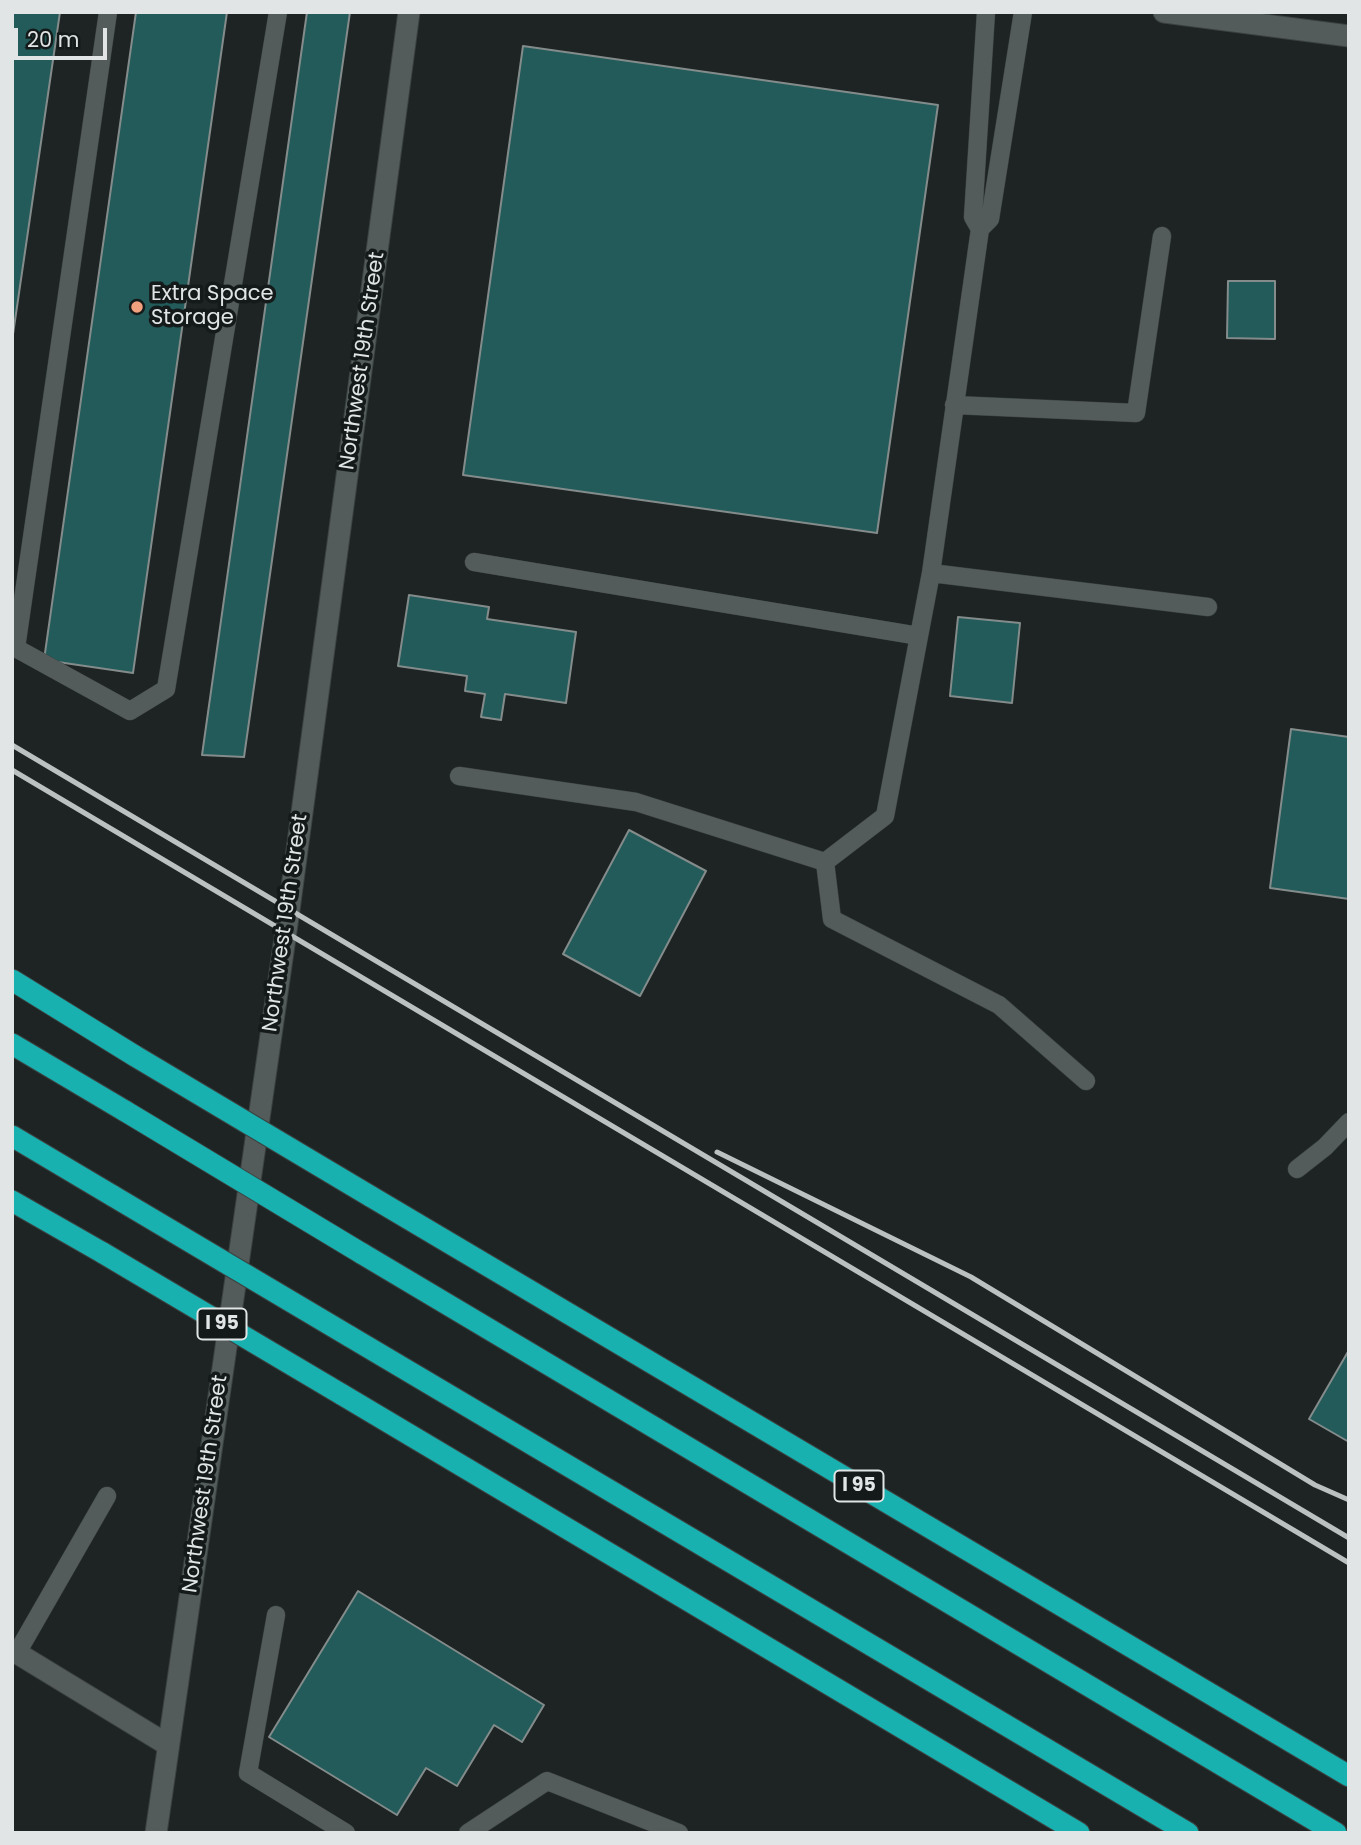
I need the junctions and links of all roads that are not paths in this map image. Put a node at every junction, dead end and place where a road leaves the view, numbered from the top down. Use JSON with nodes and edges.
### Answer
{"nodes":[{"id":1,"x":108,"y":12,"type":"edge"},
{"id":2,"x":278,"y":12,"type":"edge"},
{"id":3,"x":409,"y":12,"type":"edge"},
{"id":4,"x":986,"y":12,"type":"edge"},
{"id":5,"x":1023,"y":12,"type":"edge"},
{"id":6,"x":1164,"y":12,"type":"edge"},
{"id":7,"x":1210,"y":15,"type":"edge"},
{"id":8,"x":1349,"y":36,"type":"edge"},
{"id":9,"x":980,"y":229,"type":"junction"},
{"id":10,"x":1162,"y":236,"type":"dead end"},
{"id":11,"x":954,"y":405,"type":"junction"},
{"id":12,"x":474,"y":562,"type":"dead end"},
{"id":13,"x":930,"y":573,"type":"junction"},
{"id":14,"x":1209,"y":607,"type":"dead end"},
{"id":15,"x":919,"y":636,"type":"junction"},
{"id":16,"x":14,"y":647,"type":"edge"},
{"id":17,"x":459,"y":776,"type":"dead end"},
{"id":18,"x":825,"y":862,"type":"junction"},
{"id":19,"x":12,"y":980,"type":"edge"},
{"id":20,"x":12,"y":1044,"type":"edge"},
{"id":21,"x":1086,"y":1081,"type":"dead end"},
{"id":22,"x":1349,"y":1122,"type":"edge"},
{"id":23,"x":12,"y":1136,"type":"edge"},
{"id":24,"x":1297,"y":1169,"type":"dead end"},
{"id":25,"x":12,"y":1201,"type":"edge"},
{"id":26,"x":107,"y":1496,"type":"dead end"},
{"id":27,"x":276,"y":1615,"type":"dead end"},
{"id":28,"x":15,"y":1652,"type":"edge"},
{"id":29,"x":168,"y":1745,"type":"junction"},
{"id":30,"x":1349,"y":1776,"type":"edge"},
{"id":31,"x":156,"y":1833,"type":"edge"},
{"id":32,"x":346,"y":1833,"type":"edge"},
{"id":33,"x":468,"y":1833,"type":"edge"},
{"id":34,"x":678,"y":1833,"type":"edge"},
{"id":35,"x":1079,"y":1833,"type":"edge"},
{"id":36,"x":1188,"y":1833,"type":"edge"},
{"id":37,"x":1336,"y":1833,"type":"edge"}],
"edges":[{"from":1,"to":16,"type":"lane"},
{"from":2,"to":16,"type":"lane"},
{"from":3,"to":29,"type":"street","name":"Northwest 19th Street"},
{"from":4,"to":9,"type":"lane"},
{"from":5,"to":9,"type":"lane"},
{"from":6,"to":7,"type":"street"},
{"from":7,"to":8,"type":"street"},
{"from":9,"to":11,"type":"lane"},
{"from":10,"to":11,"type":"lane"},
{"from":11,"to":13,"type":"lane"},
{"from":12,"to":15,"type":"lane"},
{"from":13,"to":14,"type":"lane"},
{"from":13,"to":15,"type":"lane"},
{"from":15,"to":18,"type":"lane"},
{"from":17,"to":18,"type":"lane"},
{"from":18,"to":21,"type":"lane"},
{"from":19,"to":30,"type":"highway","number":"I 95","bridge":true},
{"from":20,"to":37,"type":"highway","bridge":true},
{"from":22,"to":24,"type":"lane"},
{"from":23,"to":36,"type":"highway","bridge":true},
{"from":25,"to":35,"type":"highway","number":"I 95","bridge":true},
{"from":26,"to":28,"type":"lane"},
{"from":27,"to":32,"type":"lane"},
{"from":28,"to":29,"type":"street"},
{"from":29,"to":31,"type":"street","name":"Northwest 19th Street"},
{"from":33,"to":34,"type":"lane"}]}
